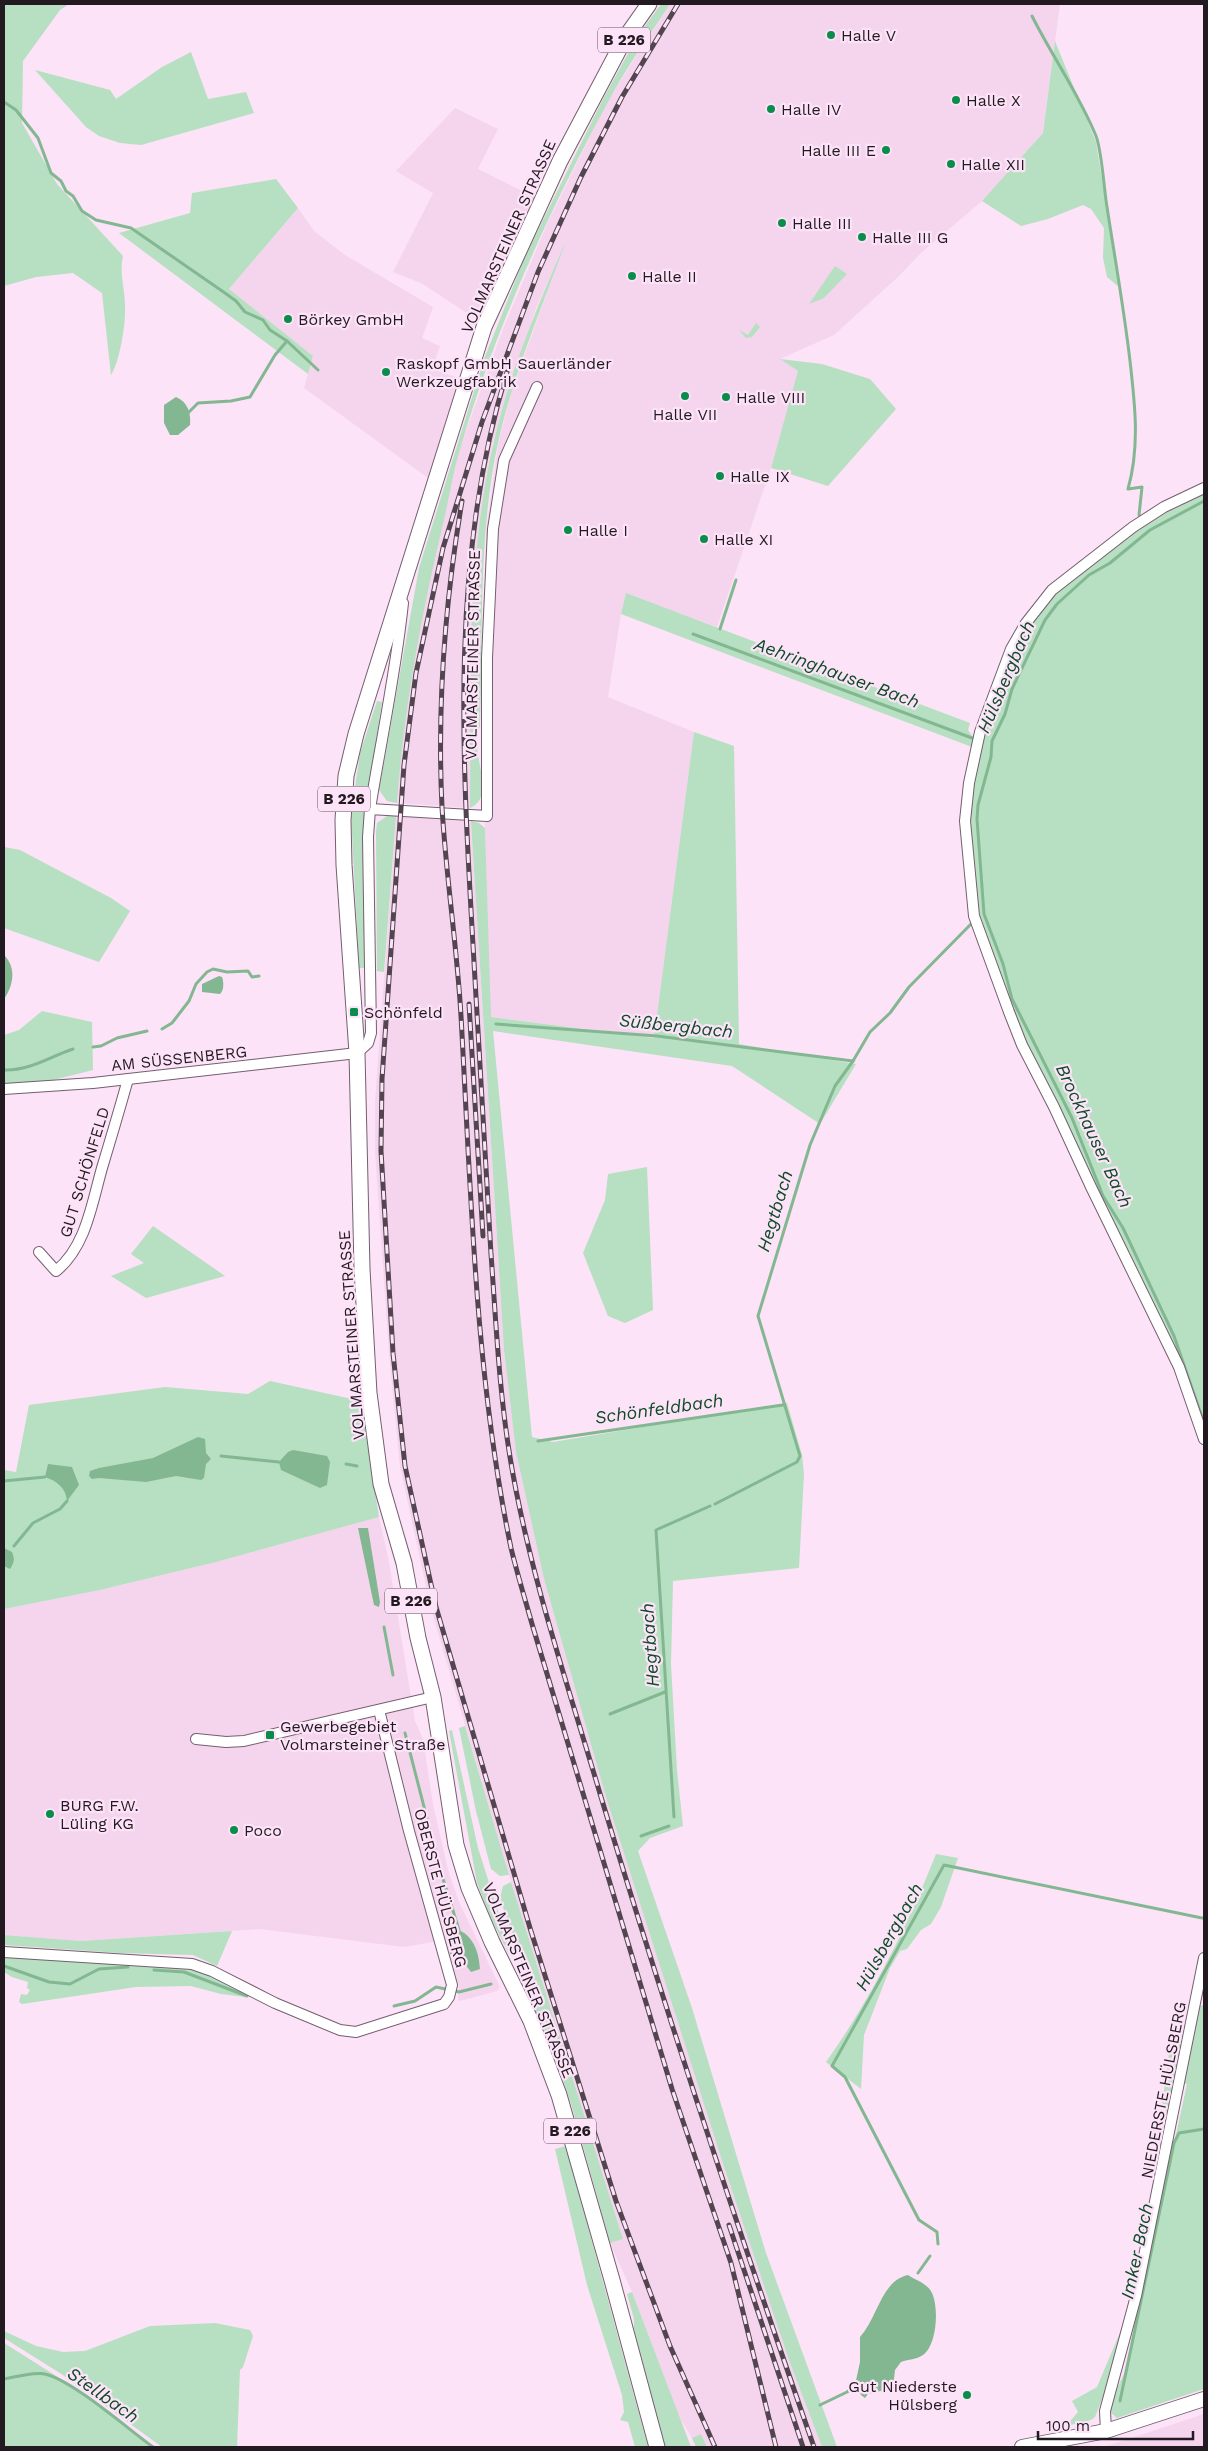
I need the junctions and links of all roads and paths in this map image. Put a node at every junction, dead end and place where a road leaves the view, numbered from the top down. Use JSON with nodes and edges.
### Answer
{"nodes":[{"id":1,"x":649,"y":4,"type":"edge"},
{"id":2,"x":537,"y":387,"type":"dead end"},
{"id":3,"x":1204,"y":488,"type":"edge"},
{"id":4,"x":405,"y":583,"type":"junction"},
{"id":5,"x":370,"y":809,"type":"junction"},
{"id":6,"x":357,"y":1053,"type":"junction"},
{"id":7,"x":128,"y":1079,"type":"junction"},
{"id":8,"x":4,"y":1089,"type":"edge"},
{"id":9,"x":39,"y":1252,"type":"dead end"},
{"id":10,"x":1204,"y":1439,"type":"edge"},
{"id":11,"x":433,"y":1697,"type":"junction"},
{"id":12,"x":379,"y":1710,"type":"junction"},
{"id":13,"x":196,"y":1739,"type":"dead end"},
{"id":14,"x":4,"y":1952,"type":"edge"},
{"id":15,"x":1204,"y":1958,"type":"edge"},
{"id":16,"x":1204,"y":2399,"type":"edge"},
{"id":17,"x":1106,"y":2431,"type":"junction"},
{"id":18,"x":657,"y":2447,"type":"edge"},
{"id":19,"x":1022,"y":2447,"type":"edge"}],
"edges":[{"from":1,"to":4,"type":"main road","name":"VOLMARSTEINER STRASSE","number":"B 226"},
{"from":2,"to":5,"type":"street","name":"VOLMARSTEINER STRASSE"},
{"from":3,"to":10,"type":"street"},
{"from":4,"to":5,"type":"street","name":"VOLMARSTEINER STRASSE"},
{"from":4,"to":6,"type":"main road","name":"VOLMARSTEINER STRASSE","number":"B 226"},
{"from":5,"to":6,"type":"street","name":"VOLMARSTEINER STRASSE"},
{"from":6,"to":7,"type":"street","name":"AM SÜSSENBERG"},
{"from":6,"to":11,"type":"main road","name":"VOLMARSTEINER STRASSE","number":"B 226"},
{"from":7,"to":8,"type":"street","name":"AM SÜSSENBERG"},
{"from":7,"to":9,"type":"street","name":"GUT SCHÖNFELD"},
{"from":11,"to":12,"type":"street"},
{"from":11,"to":18,"type":"main road","name":"VOLMARSTEINER STRASSE","number":"B 226"},
{"from":12,"to":13,"type":"street"},
{"from":12,"to":14,"type":"street","name":"OBERSTE HÜLSBERG"},
{"from":15,"to":17,"type":"street","name":"NIEDERSTE HÜLSBERG"},
{"from":16,"to":17,"type":"street"},
{"from":17,"to":19,"type":"street"}]}
